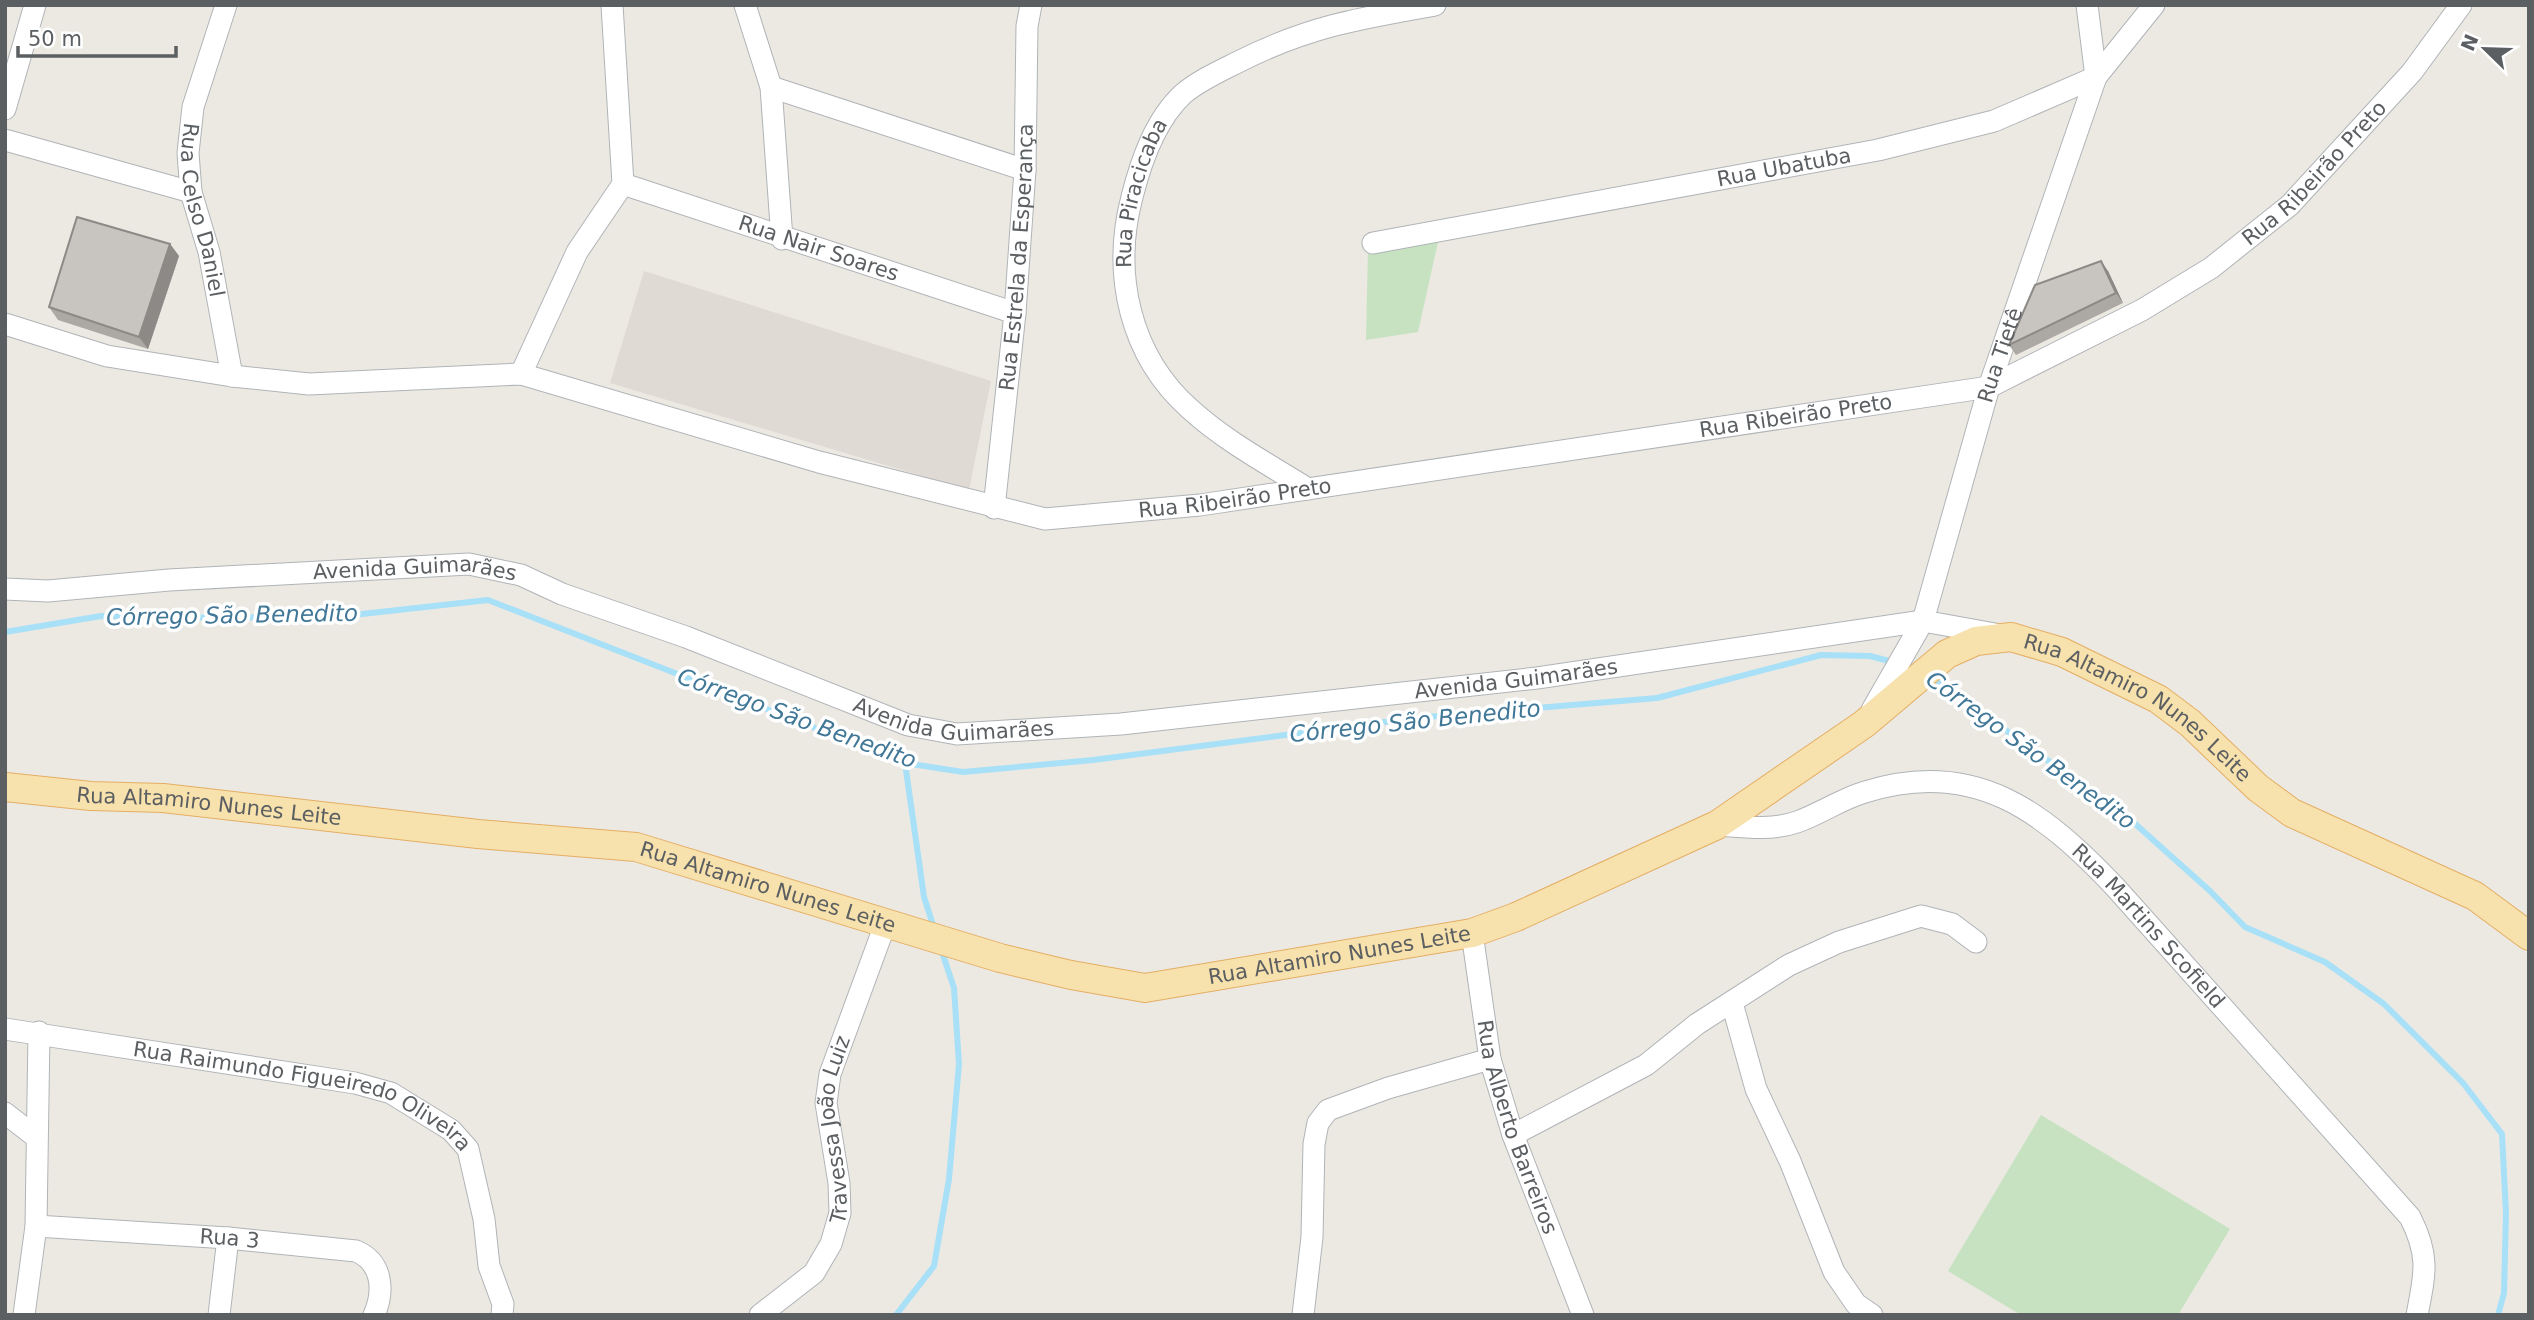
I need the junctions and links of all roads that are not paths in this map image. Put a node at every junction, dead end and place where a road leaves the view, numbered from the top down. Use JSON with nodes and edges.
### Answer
{"nodes":[{"id":1,"x":35,"y":5,"type":"edge"},
{"id":2,"x":226,"y":5,"type":"edge"},
{"id":3,"x":612,"y":5,"type":"edge"},
{"id":4,"x":745,"y":5,"type":"edge"},
{"id":5,"x":1031,"y":5,"type":"edge"},
{"id":6,"x":1435,"y":5,"type":"edge"},
{"id":7,"x":2087,"y":5,"type":"edge"},
{"id":8,"x":2154,"y":5,"type":"edge"},
{"id":9,"x":2461,"y":5,"type":"edge"},
{"id":10,"x":2096,"y":77,"type":"junction"},
{"id":11,"x":771,"y":87,"type":"junction"},
{"id":12,"x":5,"y":109,"type":"edge"},
{"id":13,"x":5,"y":140,"type":"edge"},
{"id":14,"x":1025,"y":170,"type":"junction"},
{"id":15,"x":623,"y":184,"type":"junction"},
{"id":16,"x":191,"y":192,"type":"junction"},
{"id":17,"x":782,"y":239,"type":"junction"},
{"id":18,"x":1373,"y":243,"type":"dead end"},
{"id":19,"x":1016,"y":313,"type":"junction"},
{"id":20,"x":5,"y":324,"type":"edge"},
{"id":21,"x":521,"y":374,"type":"junction"},
{"id":22,"x":232,"y":376,"type":"junction"},
{"id":23,"x":1989,"y":387,"type":"junction"},
{"id":24,"x":1308,"y":489,"type":"junction"},
{"id":25,"x":994,"y":508,"type":"junction"},
{"id":26,"x":5,"y":589,"type":"edge"},
{"id":27,"x":1920,"y":626,"type":"junction"},
{"id":28,"x":2011,"y":637,"type":"junction"},
{"id":29,"x":1864,"y":724,"type":"junction"},
{"id":30,"x":5,"y":787,"type":"edge"},
{"id":31,"x":1717,"y":825,"type":"junction"},
{"id":32,"x":886,"y":922,"type":"junction"},
{"id":33,"x":1472,"y":933,"type":"junction"},
{"id":34,"x":2529,"y":936,"type":"edge"},
{"id":35,"x":1976,"y":942,"type":"dead end"},
{"id":36,"x":1732,"y":1003,"type":"junction"},
{"id":37,"x":5,"y":1029,"type":"edge"},
{"id":38,"x":39,"y":1032,"type":"junction"},
{"id":39,"x":1490,"y":1059,"type":"junction"},
{"id":40,"x":5,"y":1113,"type":"edge"},
{"id":41,"x":1513,"y":1135,"type":"junction"},
{"id":42,"x":36,"y":1137,"type":"junction"},
{"id":43,"x":36,"y":1226,"type":"junction"},
{"id":44,"x":229,"y":1238,"type":"junction"},
{"id":45,"x":376,"y":1311,"type":"edge"},
{"id":46,"x":24,"y":1315,"type":"edge"},
{"id":47,"x":219,"y":1315,"type":"edge"},
{"id":48,"x":502,"y":1315,"type":"edge"},
{"id":49,"x":760,"y":1315,"type":"edge"},
{"id":50,"x":1303,"y":1315,"type":"edge"},
{"id":51,"x":1583,"y":1315,"type":"edge"},
{"id":52,"x":1872,"y":1315,"type":"edge"},
{"id":53,"x":2417,"y":1315,"type":"edge"}],
"edges":[{"from":1,"to":12,"type":"street"},
{"from":2,"to":16,"type":"street","name":"Rua Celso Daniel"},
{"from":3,"to":15,"type":"street"},
{"from":4,"to":11,"type":"street"},
{"from":5,"to":14,"type":"street","name":"Rua Estrela da Esperança"},
{"from":6,"to":24,"type":"street","name":"Rua Piracicaba"},
{"from":7,"to":10,"type":"street","name":"Rua Tietê"},
{"from":8,"to":10,"type":"street","name":"Rua Ubatuba"},
{"from":9,"to":23,"type":"street","name":"Rua Ribeirão Preto"},
{"from":10,"to":18,"type":"street","name":"Rua Ubatuba"},
{"from":10,"to":23,"type":"street","name":"Rua Tietê"},
{"from":11,"to":14,"type":"street"},
{"from":11,"to":17,"type":"street"},
{"from":13,"to":16,"type":"street"},
{"from":14,"to":19,"type":"street","name":"Rua Estrela da Esperança"},
{"from":15,"to":17,"type":"street","name":"Rua Nair Soares"},
{"from":15,"to":21,"type":"street"},
{"from":16,"to":22,"type":"street","name":"Rua Celso Daniel"},
{"from":17,"to":19,"type":"street","name":"Rua Nair Soares"},
{"from":19,"to":25,"type":"street","name":"Rua Estrela da Esperança"},
{"from":20,"to":22,"type":"street","name":"Rua Ribeirão Preto"},
{"from":21,"to":22,"type":"street","name":"Rua Ribeirão Preto"},
{"from":21,"to":25,"type":"street","name":"Rua Ribeirão Preto"},
{"from":23,"to":24,"type":"street","name":"Rua Ribeirão Preto"},
{"from":23,"to":27,"type":"street","name":"Rua Tietê"},
{"from":24,"to":25,"type":"street","name":"Rua Ribeirão Preto"},
{"from":26,"to":27,"type":"street","name":"Avenida Guimarães"},
{"from":27,"to":28,"type":"street"},
{"from":27,"to":29,"type":"street","name":"Rua Tietê"},
{"from":28,"to":29,"type":"main road","name":"Rua Altamiro Nunes Leite"},
{"from":28,"to":34,"type":"main road","name":"Rua Altamiro Nunes Leite"},
{"from":29,"to":31,"type":"main road","name":"Rua Altamiro Nunes Leite"},
{"from":30,"to":32,"type":"main road","name":"Rua Altamiro Nunes Leite"},
{"from":31,"to":33,"type":"main road","name":"Rua Altamiro Nunes Leite"},
{"from":31,"to":53,"type":"street","name":"Rua Martins Scofield"},
{"from":32,"to":33,"type":"main road","name":"Rua Altamiro Nunes Leite"},
{"from":32,"to":49,"type":"street","name":"Travessa João Luiz"},
{"from":33,"to":39,"type":"street","name":"Rua Alberto Barreiros"},
{"from":35,"to":36,"type":"street"},
{"from":36,"to":41,"type":"street"},
{"from":36,"to":52,"type":"street"},
{"from":37,"to":38,"type":"street","name":"Rua Raimundo Figueiredo Oliveira"},
{"from":38,"to":42,"type":"street"},
{"from":38,"to":48,"type":"street","name":"Rua Raimundo Figueiredo Oliveira"},
{"from":39,"to":41,"type":"street","name":"Rua Alberto Barreiros"},
{"from":39,"to":50,"type":"street"},
{"from":40,"to":42,"type":"street"},
{"from":41,"to":51,"type":"street","name":"Rua Alberto Barreiros"},
{"from":42,"to":43,"type":"street"},
{"from":43,"to":44,"type":"street","name":"Rua 3"},
{"from":43,"to":46,"type":"street"},
{"from":44,"to":45,"type":"street","name":"Rua 3"},
{"from":44,"to":47,"type":"street"}]}
